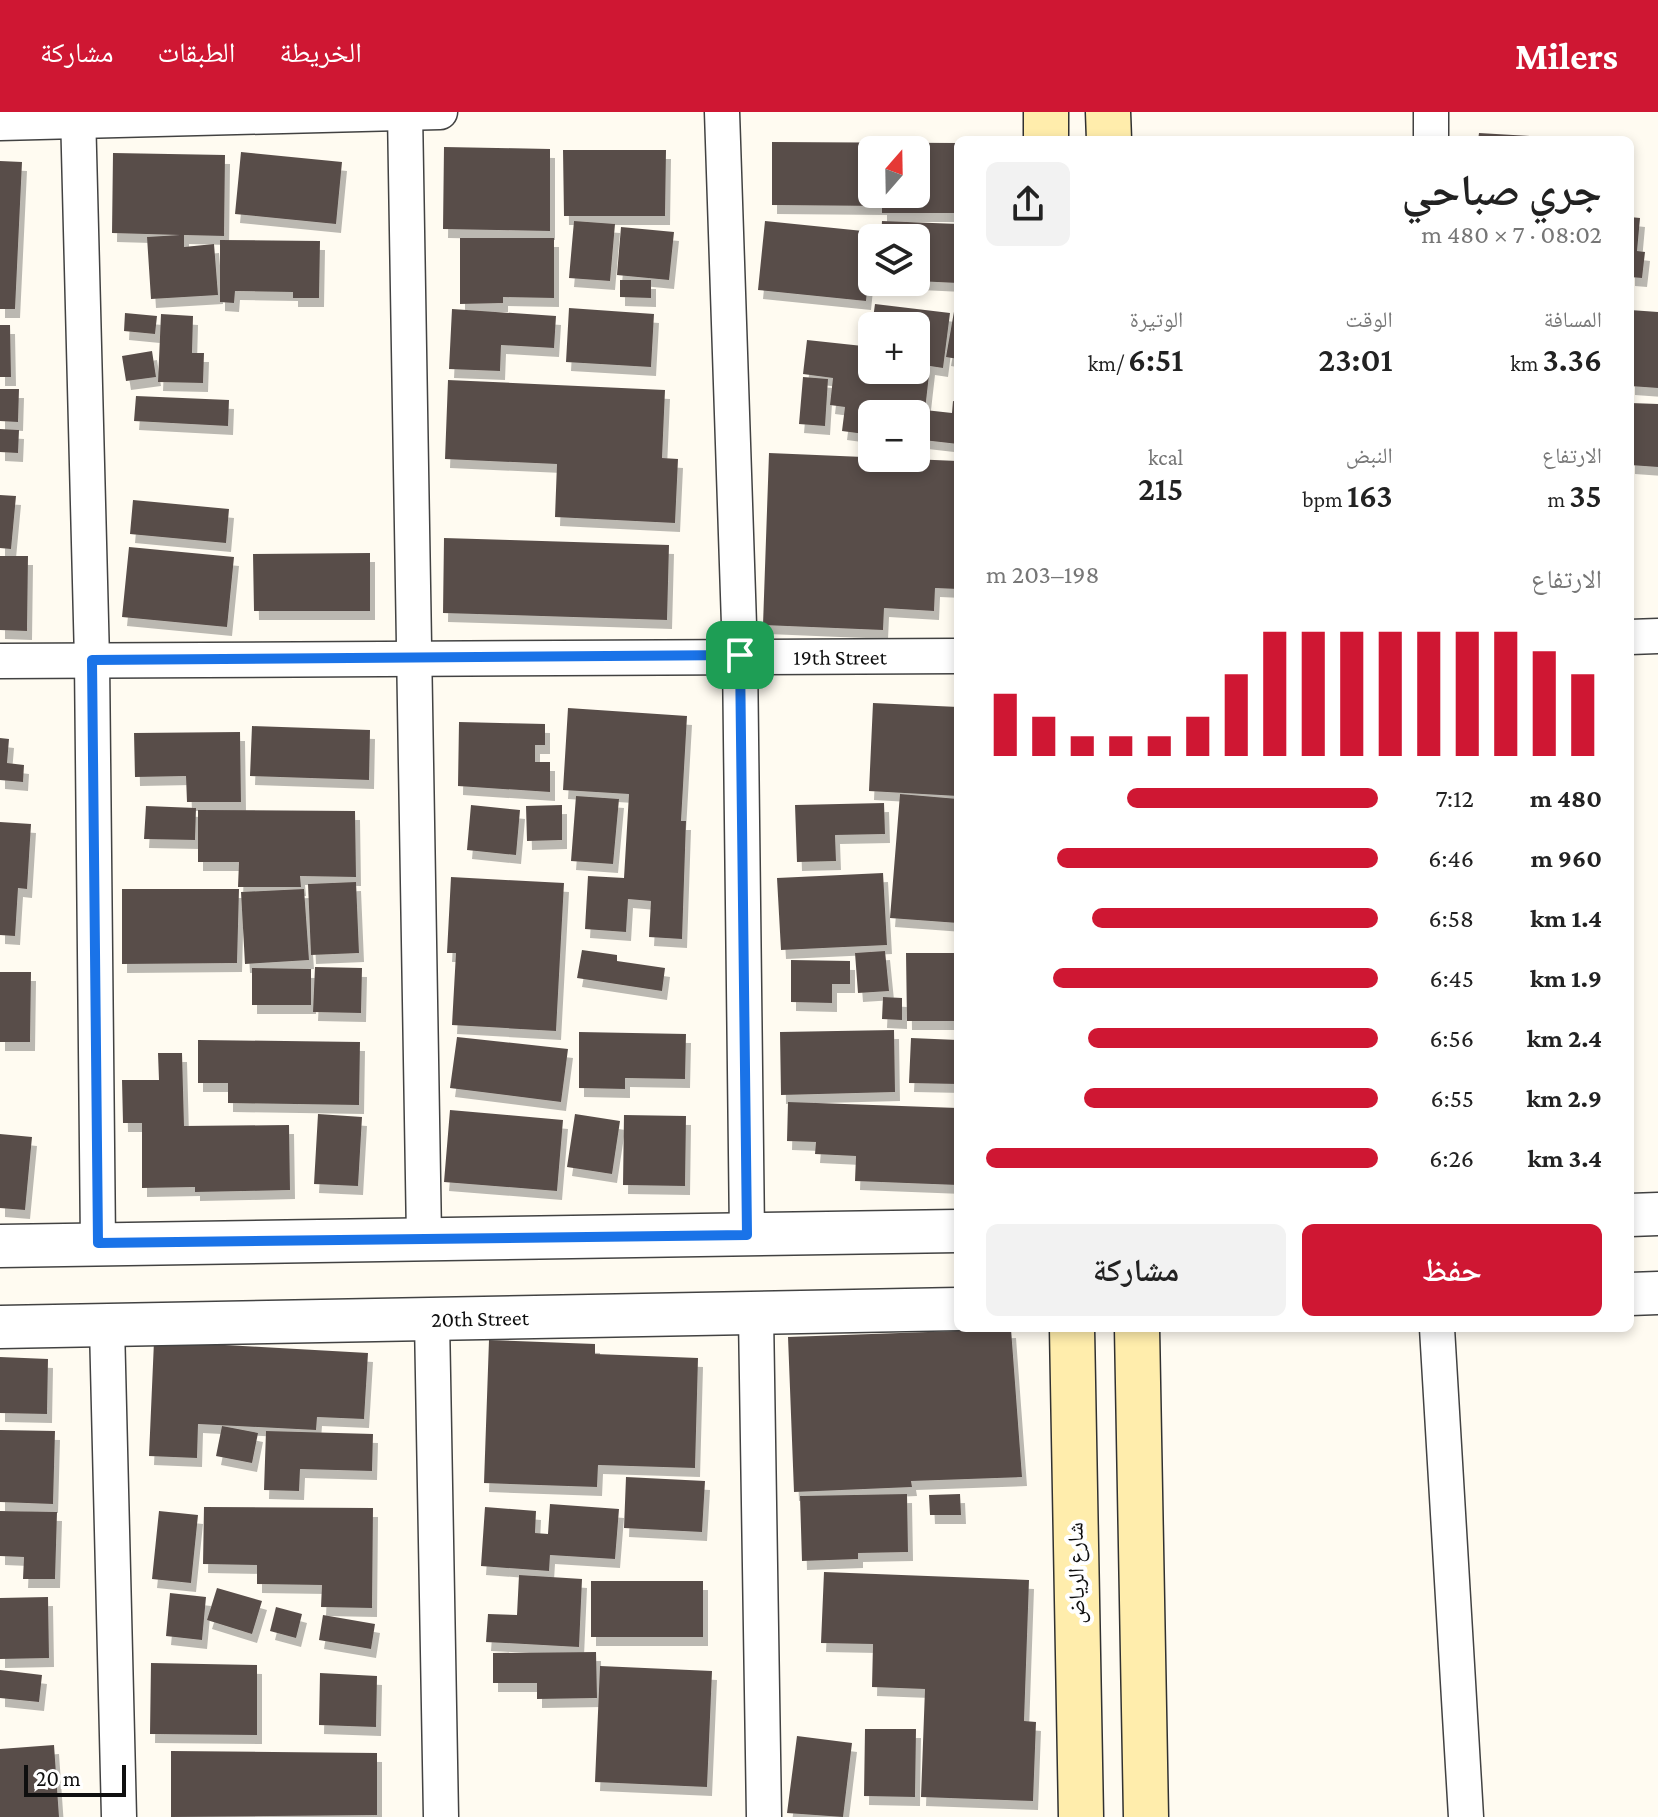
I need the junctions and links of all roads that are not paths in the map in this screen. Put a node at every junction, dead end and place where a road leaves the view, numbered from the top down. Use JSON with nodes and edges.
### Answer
{"nodes":[{"id":1,"x":405,"y":112,"type":"edge"},
{"id":2,"x":440,"y":112,"type":"edge"},
{"id":3,"x":722,"y":112,"type":"edge"},
{"id":4,"x":1046,"y":112,"type":"edge"},
{"id":5,"x":1108,"y":112,"type":"edge"},
{"id":6,"x":1431,"y":112,"type":"edge"},
{"id":7,"x":78,"y":116,"type":"edge"},
{"id":8,"x":0,"y":123,"type":"edge"},
{"id":9,"x":1046,"y":136,"type":"edge"},
{"id":10,"x":1109,"y":136,"type":"edge"},
{"id":11,"x":1431,"y":136,"type":"edge"},
{"id":12,"x":1658,"y":636,"type":"edge"},
{"id":13,"x":1634,"y":637,"type":"edge"},
{"id":14,"x":740,"y":655,"type":"junction"},
{"id":15,"x":954,"y":656,"type":"edge"},
{"id":16,"x":415,"y":658,"type":"junction"},
{"id":17,"x":92,"y":660,"type":"junction"},
{"id":18,"x":0,"y":661,"type":"edge"},
{"id":19,"x":1658,"y":1214,"type":"edge"},
{"id":20,"x":1634,"y":1215,"type":"edge"},
{"id":21,"x":954,"y":1231,"type":"edge"},
{"id":22,"x":747,"y":1235,"type":"junction"},
{"id":23,"x":424,"y":1237,"type":"junction"},
{"id":24,"x":98,"y":1243,"type":"junction"},
{"id":25,"x":0,"y":1246,"type":"edge"},
{"id":26,"x":1658,"y":1293,"type":"edge"},
{"id":27,"x":1634,"y":1294,"type":"edge"},
{"id":28,"x":954,"y":1309,"type":"edge"},
{"id":29,"x":756,"y":1315,"type":"junction"},
{"id":30,"x":432,"y":1320,"type":"junction"},
{"id":31,"x":107,"y":1326,"type":"junction"},
{"id":32,"x":0,"y":1327,"type":"edge"},
{"id":33,"x":1072,"y":1332,"type":"edge"},
{"id":34,"x":1137,"y":1332,"type":"edge"},
{"id":35,"x":1437,"y":1332,"type":"edge"},
{"id":36,"x":119,"y":1817,"type":"edge"},
{"id":37,"x":441,"y":1817,"type":"edge"},
{"id":38,"x":764,"y":1817,"type":"edge"},
{"id":39,"x":1081,"y":1817,"type":"edge"},
{"id":40,"x":1146,"y":1817,"type":"edge"},
{"id":41,"x":1466,"y":1817,"type":"edge"}],
"edges":[{"from":1,"to":2,"type":"street"},
{"from":1,"to":7,"type":"street"},
{"from":1,"to":16,"type":"street"},
{"from":3,"to":14,"type":"street"},
{"from":4,"to":9,"type":"main road"},
{"from":5,"to":10,"type":"main road"},
{"from":6,"to":11,"type":"street"},
{"from":7,"to":8,"type":"street"},
{"from":7,"to":17,"type":"street"},
{"from":12,"to":13,"type":"street"},
{"from":14,"to":15,"type":"street","name":"19th Street"},
{"from":14,"to":16,"type":"street","name":"19th Street"},
{"from":14,"to":22,"type":"street"},
{"from":16,"to":17,"type":"street","name":"19th Street"},
{"from":16,"to":23,"type":"street"},
{"from":17,"to":18,"type":"street","name":"19th Street"},
{"from":17,"to":24,"type":"street"},
{"from":19,"to":20,"type":"street"},
{"from":21,"to":22,"type":"street"},
{"from":22,"to":23,"type":"street"},
{"from":23,"to":24,"type":"street"},
{"from":24,"to":25,"type":"street"},
{"from":26,"to":27,"type":"street"},
{"from":28,"to":29,"type":"street","name":"20th Street"},
{"from":29,"to":30,"type":"street","name":"20th Street"},
{"from":29,"to":38,"type":"street"},
{"from":30,"to":31,"type":"street","name":"20th Street"},
{"from":30,"to":37,"type":"street"},
{"from":31,"to":32,"type":"street","name":"20th Street"},
{"from":31,"to":36,"type":"street"},
{"from":33,"to":39,"type":"main road","name":"شارع الرياض"},
{"from":34,"to":40,"type":"main road"},
{"from":35,"to":41,"type":"street"}]}
